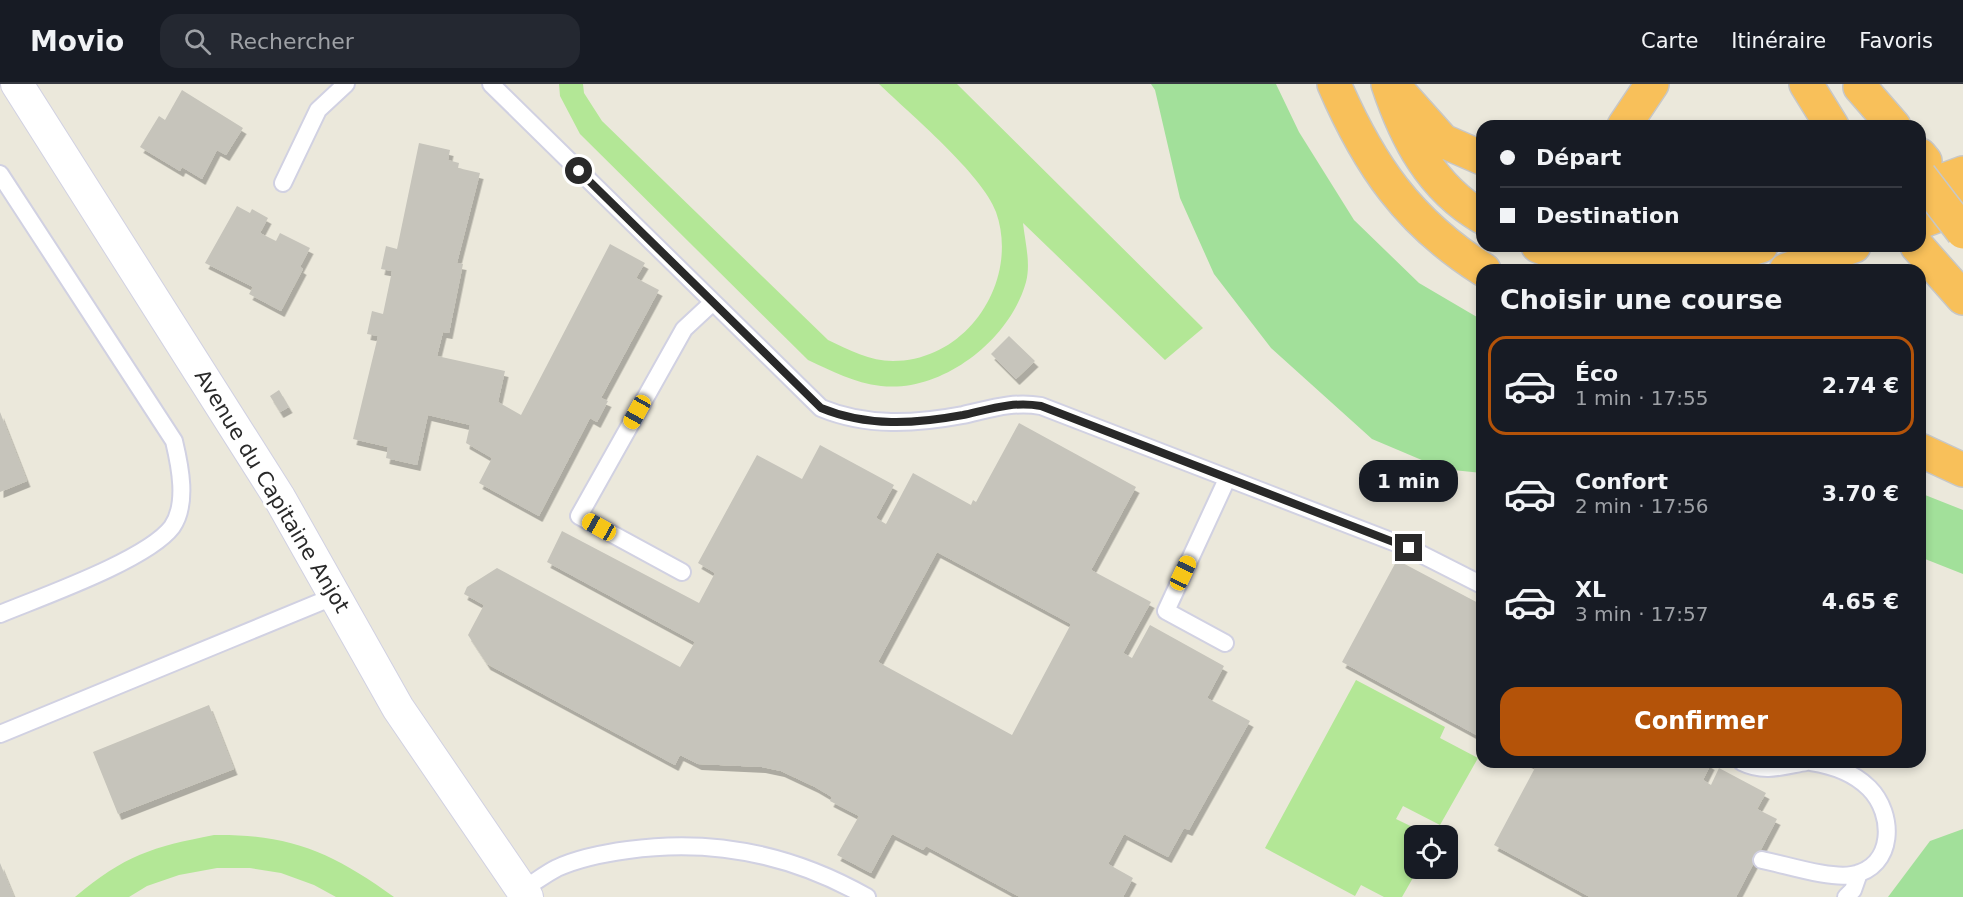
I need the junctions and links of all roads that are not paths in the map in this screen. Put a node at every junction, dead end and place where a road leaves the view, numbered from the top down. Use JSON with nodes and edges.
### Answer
{"nodes":[{"id":1,"x":17,"y":84,"type":"edge"},
{"id":2,"x":345,"y":84,"type":"edge"},
{"id":3,"x":491,"y":84,"type":"edge"},
{"id":4,"x":1334,"y":84,"type":"edge"},
{"id":5,"x":1388,"y":84,"type":"edge"},
{"id":6,"x":1395,"y":84,"type":"edge"},
{"id":7,"x":1652,"y":84,"type":"edge"},
{"id":8,"x":1806,"y":84,"type":"edge"},
{"id":9,"x":1859,"y":86,"type":"edge"},
{"id":10,"x":1628,"y":120,"type":"edge"},
{"id":11,"x":1828,"y":120,"type":"edge"},
{"id":12,"x":1882,"y":120,"type":"edge"},
{"id":13,"x":1889,"y":120,"type":"edge"},
{"id":14,"x":1476,"y":155,"type":"edge"},
{"id":15,"x":1926,"y":170,"type":"edge"},
{"id":16,"x":1963,"y":173,"type":"edge"},
{"id":17,"x":0,"y":174,"type":"edge"},
{"id":18,"x":1926,"y":174,"type":"edge"},
{"id":19,"x":1926,"y":177,"type":"edge"},
{"id":20,"x":283,"y":183,"type":"dead end"},
{"id":21,"x":1963,"y":205,"type":"edge"},
{"id":22,"x":1476,"y":212,"type":"edge"},
{"id":23,"x":1963,"y":232,"type":"edge"},
{"id":24,"x":1926,"y":233,"type":"edge"},
{"id":25,"x":1926,"y":248,"type":"edge"},
{"id":26,"x":1556,"y":252,"type":"edge"},
{"id":27,"x":1738,"y":252,"type":"edge"},
{"id":28,"x":1837,"y":252,"type":"edge"},
{"id":29,"x":1479,"y":264,"type":"edge"},
{"id":30,"x":1601,"y":264,"type":"edge"},
{"id":31,"x":1675,"y":264,"type":"edge"},
{"id":32,"x":1803,"y":264,"type":"edge"},
{"id":33,"x":1963,"y":298,"type":"edge"},
{"id":34,"x":712,"y":303,"type":"junction"},
{"id":35,"x":1926,"y":453,"type":"edge"},
{"id":36,"x":1963,"y":470,"type":"edge"},
{"id":37,"x":1227,"y":479,"type":"junction"},
{"id":38,"x":682,"y":572,"type":"dead end"},
{"id":39,"x":1476,"y":582,"type":"edge"},
{"id":40,"x":335,"y":596,"type":"junction"},
{"id":41,"x":0,"y":614,"type":"edge"},
{"id":42,"x":1225,"y":643,"type":"dead end"},
{"id":43,"x":0,"y":734,"type":"edge"},
{"id":44,"x":1834,"y":768,"type":"edge"},
{"id":45,"x":1762,"y":860,"type":"dead end"},
{"id":46,"x":1859,"y":873,"type":"junction"},
{"id":47,"x":524,"y":893,"type":"edge"},
{"id":48,"x":867,"y":897,"type":"edge"},
{"id":49,"x":1846,"y":897,"type":"edge"}],
"edges":[{"from":1,"to":40,"type":"street","name":"Avenue du Capitaine Anjot"},
{"from":2,"to":20,"type":"lane"},
{"from":3,"to":34,"type":"lane"},
{"from":4,"to":29,"type":"highway"},
{"from":5,"to":22,"type":"highway"},
{"from":6,"to":14,"type":"highway"},
{"from":7,"to":10,"type":"highway"},
{"from":8,"to":11,"type":"highway"},
{"from":9,"to":12,"type":"highway"},
{"from":9,"to":13,"type":"highway"},
{"from":15,"to":16,"type":"highway"},
{"from":17,"to":41,"type":"lane"},
{"from":18,"to":21,"type":"highway"},
{"from":19,"to":23,"type":"highway","bridge":true},
{"from":21,"to":24,"type":"highway"},
{"from":25,"to":33,"type":"highway"},
{"from":26,"to":30,"type":"highway"},
{"from":27,"to":31,"type":"highway"},
{"from":28,"to":32,"type":"highway"},
{"from":34,"to":37,"type":"lane"},
{"from":34,"to":38,"type":"lane"},
{"from":35,"to":36,"type":"highway"},
{"from":37,"to":39,"type":"lane"},
{"from":37,"to":42,"type":"lane"},
{"from":40,"to":43,"type":"lane"},
{"from":40,"to":47,"type":"street","name":"Avenue du Capitaine Anjot"},
{"from":44,"to":46,"type":"lane"},
{"from":45,"to":46,"type":"lane"},
{"from":46,"to":49,"type":"lane"},
{"from":47,"to":48,"type":"lane"}]}
